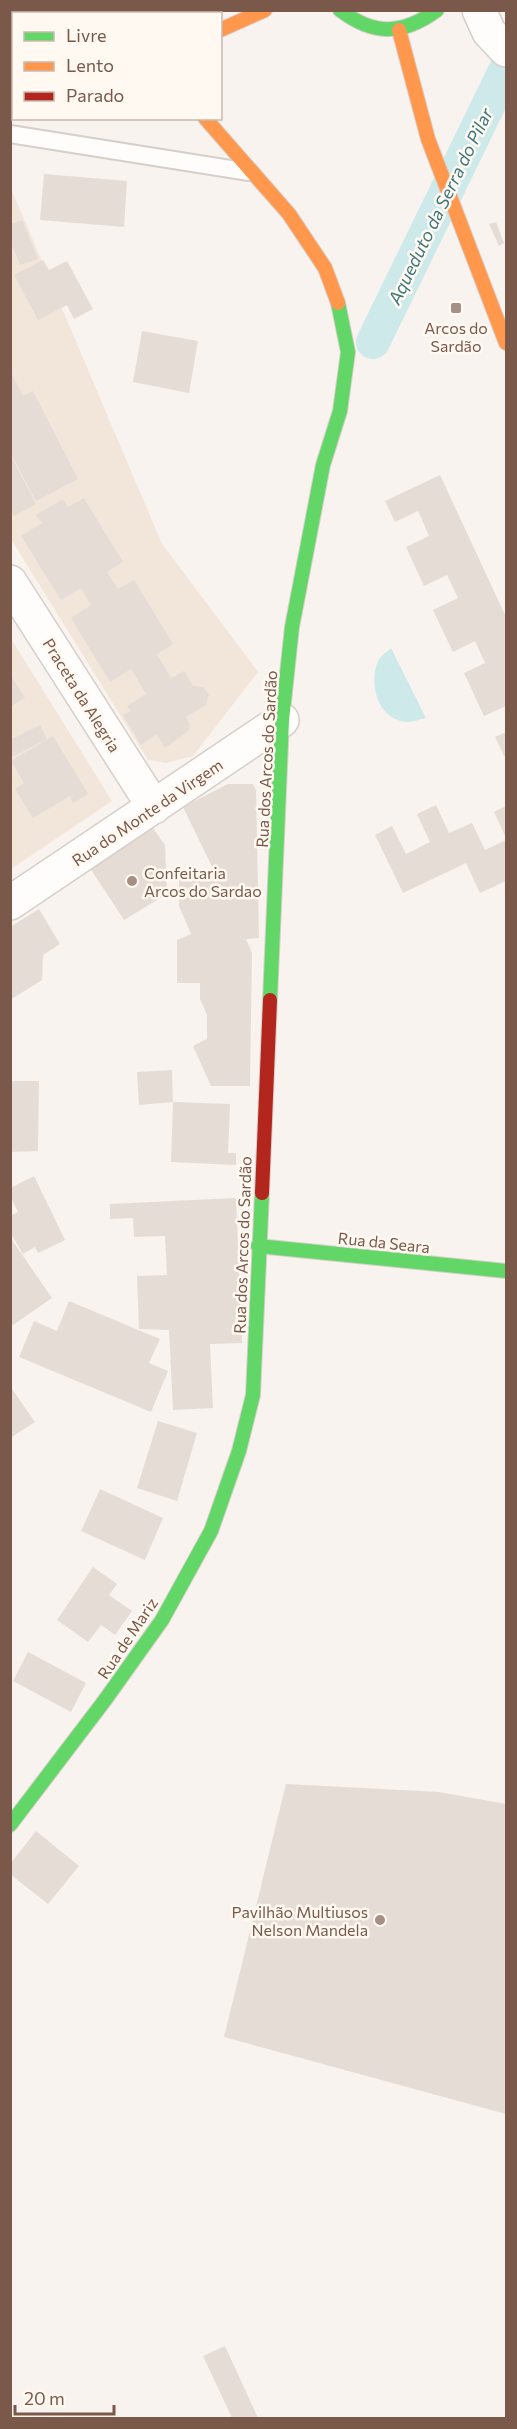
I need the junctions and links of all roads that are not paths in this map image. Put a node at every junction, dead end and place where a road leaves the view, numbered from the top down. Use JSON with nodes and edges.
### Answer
{"nodes":[{"id":1,"x":266,"y":10,"type":"edge"},
{"id":2,"x":340,"y":10,"type":"edge"},
{"id":3,"x":437,"y":10,"type":"edge"},
{"id":4,"x":479,"y":10,"type":"edge"},
{"id":5,"x":222,"y":29,"type":"edge"},
{"id":6,"x":399,"y":30,"type":"junction"},
{"id":7,"x":507,"y":50,"type":"edge"},
{"id":8,"x":208,"y":120,"type":"edge"},
{"id":9,"x":10,"y":134,"type":"edge"},
{"id":10,"x":252,"y":173,"type":"junction"},
{"id":11,"x":507,"y":343,"type":"edge"},
{"id":12,"x":10,"y":582,"type":"edge"},
{"id":13,"x":282,"y":720,"type":"junction"},
{"id":14,"x":154,"y":807,"type":"junction"},
{"id":15,"x":10,"y":903,"type":"edge"},
{"id":16,"x":258,"y":1246,"type":"junction"},
{"id":17,"x":507,"y":1271,"type":"edge"},
{"id":18,"x":239,"y":1451,"type":"joint"},
{"id":19,"x":10,"y":1825,"type":"edge"}],
"edges":[{"from":1,"to":5,"type":"main road"},
{"from":2,"to":6,"type":"main road"},
{"from":3,"to":6,"type":"main road"},
{"from":4,"to":7,"type":"street"},
{"from":6,"to":11,"type":"main road"},
{"from":8,"to":10,"type":"main road","name":"Rua dos Arcos do Sardão"},
{"from":9,"to":10,"type":"lane"},
{"from":10,"to":13,"type":"main road","name":"Rua dos Arcos do Sardão"},
{"from":12,"to":14,"type":"street","name":"Praceta da Alegria"},
{"from":13,"to":14,"type":"street","name":"Rua do Monte da Virgem"},
{"from":13,"to":16,"type":"main road","name":"Rua dos Arcos do Sardão"},
{"from":14,"to":15,"type":"street","name":"Rua do Monte da Virgem"},
{"from":16,"to":17,"type":"main road","name":"Rua da Seara"},
{"from":16,"to":18,"type":"main road","name":"Rua dos Arcos do Sardão"},
{"from":18,"to":19,"type":"main road","name":"Rua de Mariz"}]}
